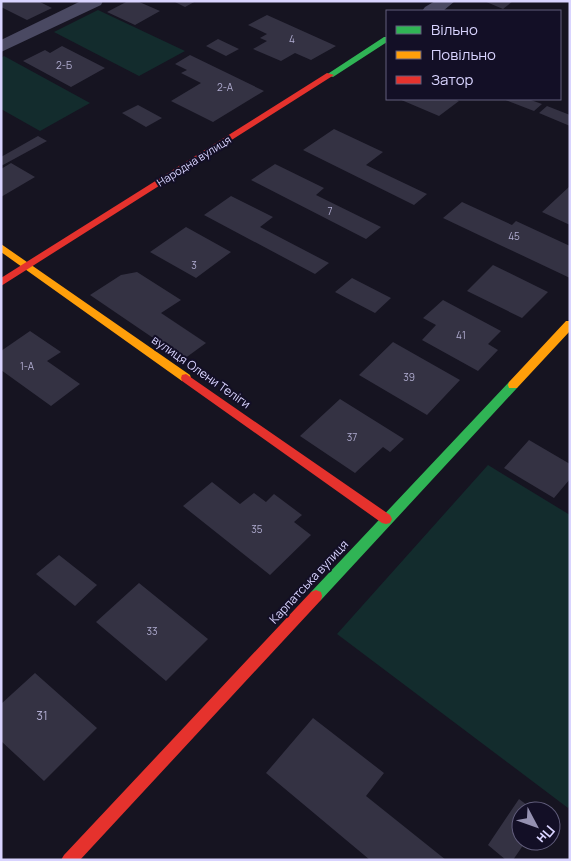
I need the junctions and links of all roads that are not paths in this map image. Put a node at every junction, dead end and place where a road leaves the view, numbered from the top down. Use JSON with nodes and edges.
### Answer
{"nodes":[{"id":1,"x":95,"y":1,"type":"edge"},
{"id":2,"x":447,"y":1,"type":"edge"},
{"id":3,"x":433,"y":10,"type":"edge"},
{"id":4,"x":386,"y":40,"type":"edge"},
{"id":5,"x":1,"y":47,"type":"edge"},
{"id":6,"x":1,"y":247,"type":"edge"},
{"id":7,"x":28,"y":266,"type":"junction"},
{"id":8,"x":1,"y":283,"type":"edge"},
{"id":9,"x":570,"y":324,"type":"edge"},
{"id":10,"x":386,"y":519,"type":"junction"},
{"id":11,"x":69,"y":860,"type":"edge"}],
"edges":[{"from":1,"to":5,"type":"street"},
{"from":2,"to":3,"type":"street"},
{"from":4,"to":7,"type":"street","name":"Народна вулиця"},
{"from":6,"to":7,"type":"street","name":"вулиця Олени Теліги"},
{"from":7,"to":8,"type":"street","name":"Народна вулиця"},
{"from":7,"to":10,"type":"street","name":"вулиця Олени Теліги"},
{"from":9,"to":10,"type":"street","name":"Карпатська вулиця"},
{"from":10,"to":11,"type":"street","name":"Карпатська вулиця"}]}
